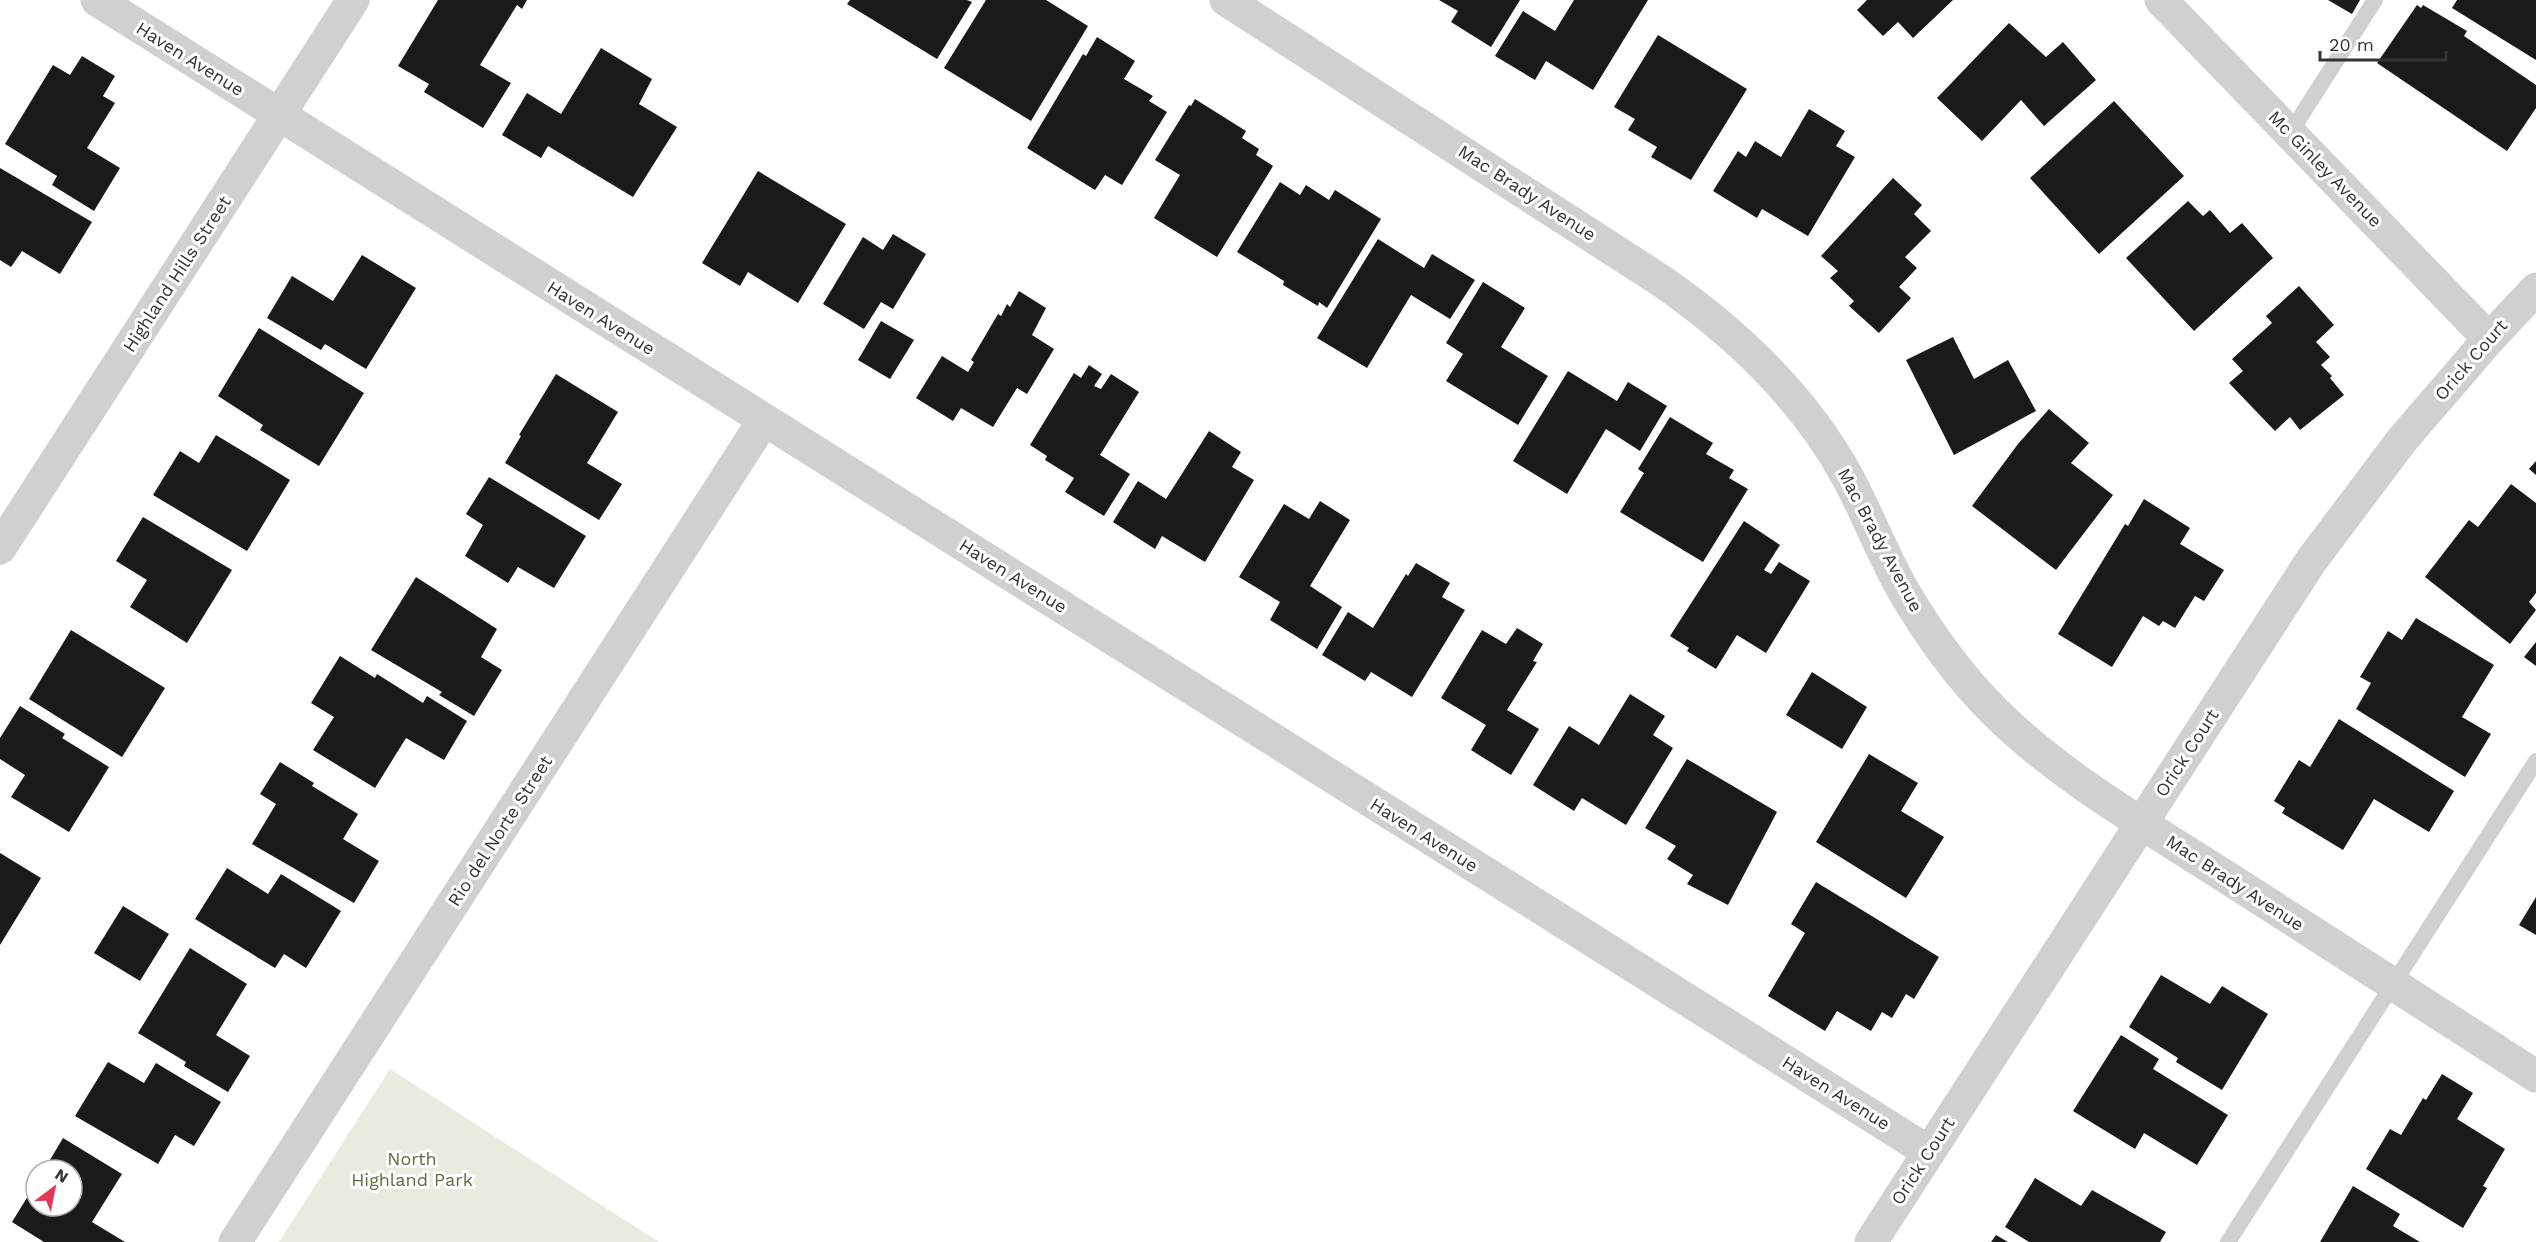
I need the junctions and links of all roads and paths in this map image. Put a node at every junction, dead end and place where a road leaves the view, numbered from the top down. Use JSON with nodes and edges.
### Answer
{"nodes":[{"id":1,"x":97,"y":0,"type":"edge"},
{"id":2,"x":353,"y":0,"type":"edge"},
{"id":3,"x":1226,"y":0,"type":"edge"},
{"id":4,"x":2161,"y":0,"type":"edge"},
{"id":5,"x":2375,"y":0,"type":"edge"},
{"id":6,"x":279,"y":115,"type":"junction"},
{"id":7,"x":2290,"y":133,"type":"junction"},
{"id":8,"x":2536,"y":289,"type":"edge"},
{"id":9,"x":2489,"y":339,"type":"junction"},
{"id":10,"x":764,"y":420,"type":"junction"},
{"id":11,"x":0,"y":548,"type":"edge"},
{"id":12,"x":2536,"y":761,"type":"edge"},
{"id":13,"x":2141,"y":823,"type":"junction"},
{"id":14,"x":2392,"y":984,"type":"junction"},
{"id":15,"x":2536,"y":1076,"type":"edge"},
{"id":16,"x":1929,"y":1152,"type":"junction"},
{"id":17,"x":235,"y":1242,"type":"edge"},
{"id":18,"x":1871,"y":1242,"type":"edge"},
{"id":19,"x":2228,"y":1242,"type":"edge"}],
"edges":[{"from":1,"to":6,"type":"street","name":"Haven Avenue"},
{"from":2,"to":6,"type":"street","name":"Highland Hills Street"},
{"from":3,"to":13,"type":"street","name":"Mac Brady Avenue"},
{"from":4,"to":7,"type":"street","name":"Mc Ginley Avenue"},
{"from":5,"to":7,"type":"lane"},
{"from":6,"to":10,"type":"street","name":"Haven Avenue"},
{"from":6,"to":11,"type":"street","name":"Highland Hills Street"},
{"from":7,"to":9,"type":"street","name":"Mc Ginley Avenue"},
{"from":8,"to":9,"type":"street","name":"Orick Court"},
{"from":9,"to":13,"type":"street","name":"Orick Court"},
{"from":10,"to":16,"type":"street","name":"Haven Avenue"},
{"from":10,"to":17,"type":"street","name":"Rio del Norte Street"},
{"from":12,"to":14,"type":"lane"},
{"from":13,"to":14,"type":"street","name":"Mac Brady Avenue"},
{"from":13,"to":16,"type":"street","name":"Orick Court"},
{"from":14,"to":15,"type":"street","name":"Mac Brady Avenue"},
{"from":14,"to":19,"type":"lane"},
{"from":16,"to":18,"type":"street","name":"Orick Court"}]}
